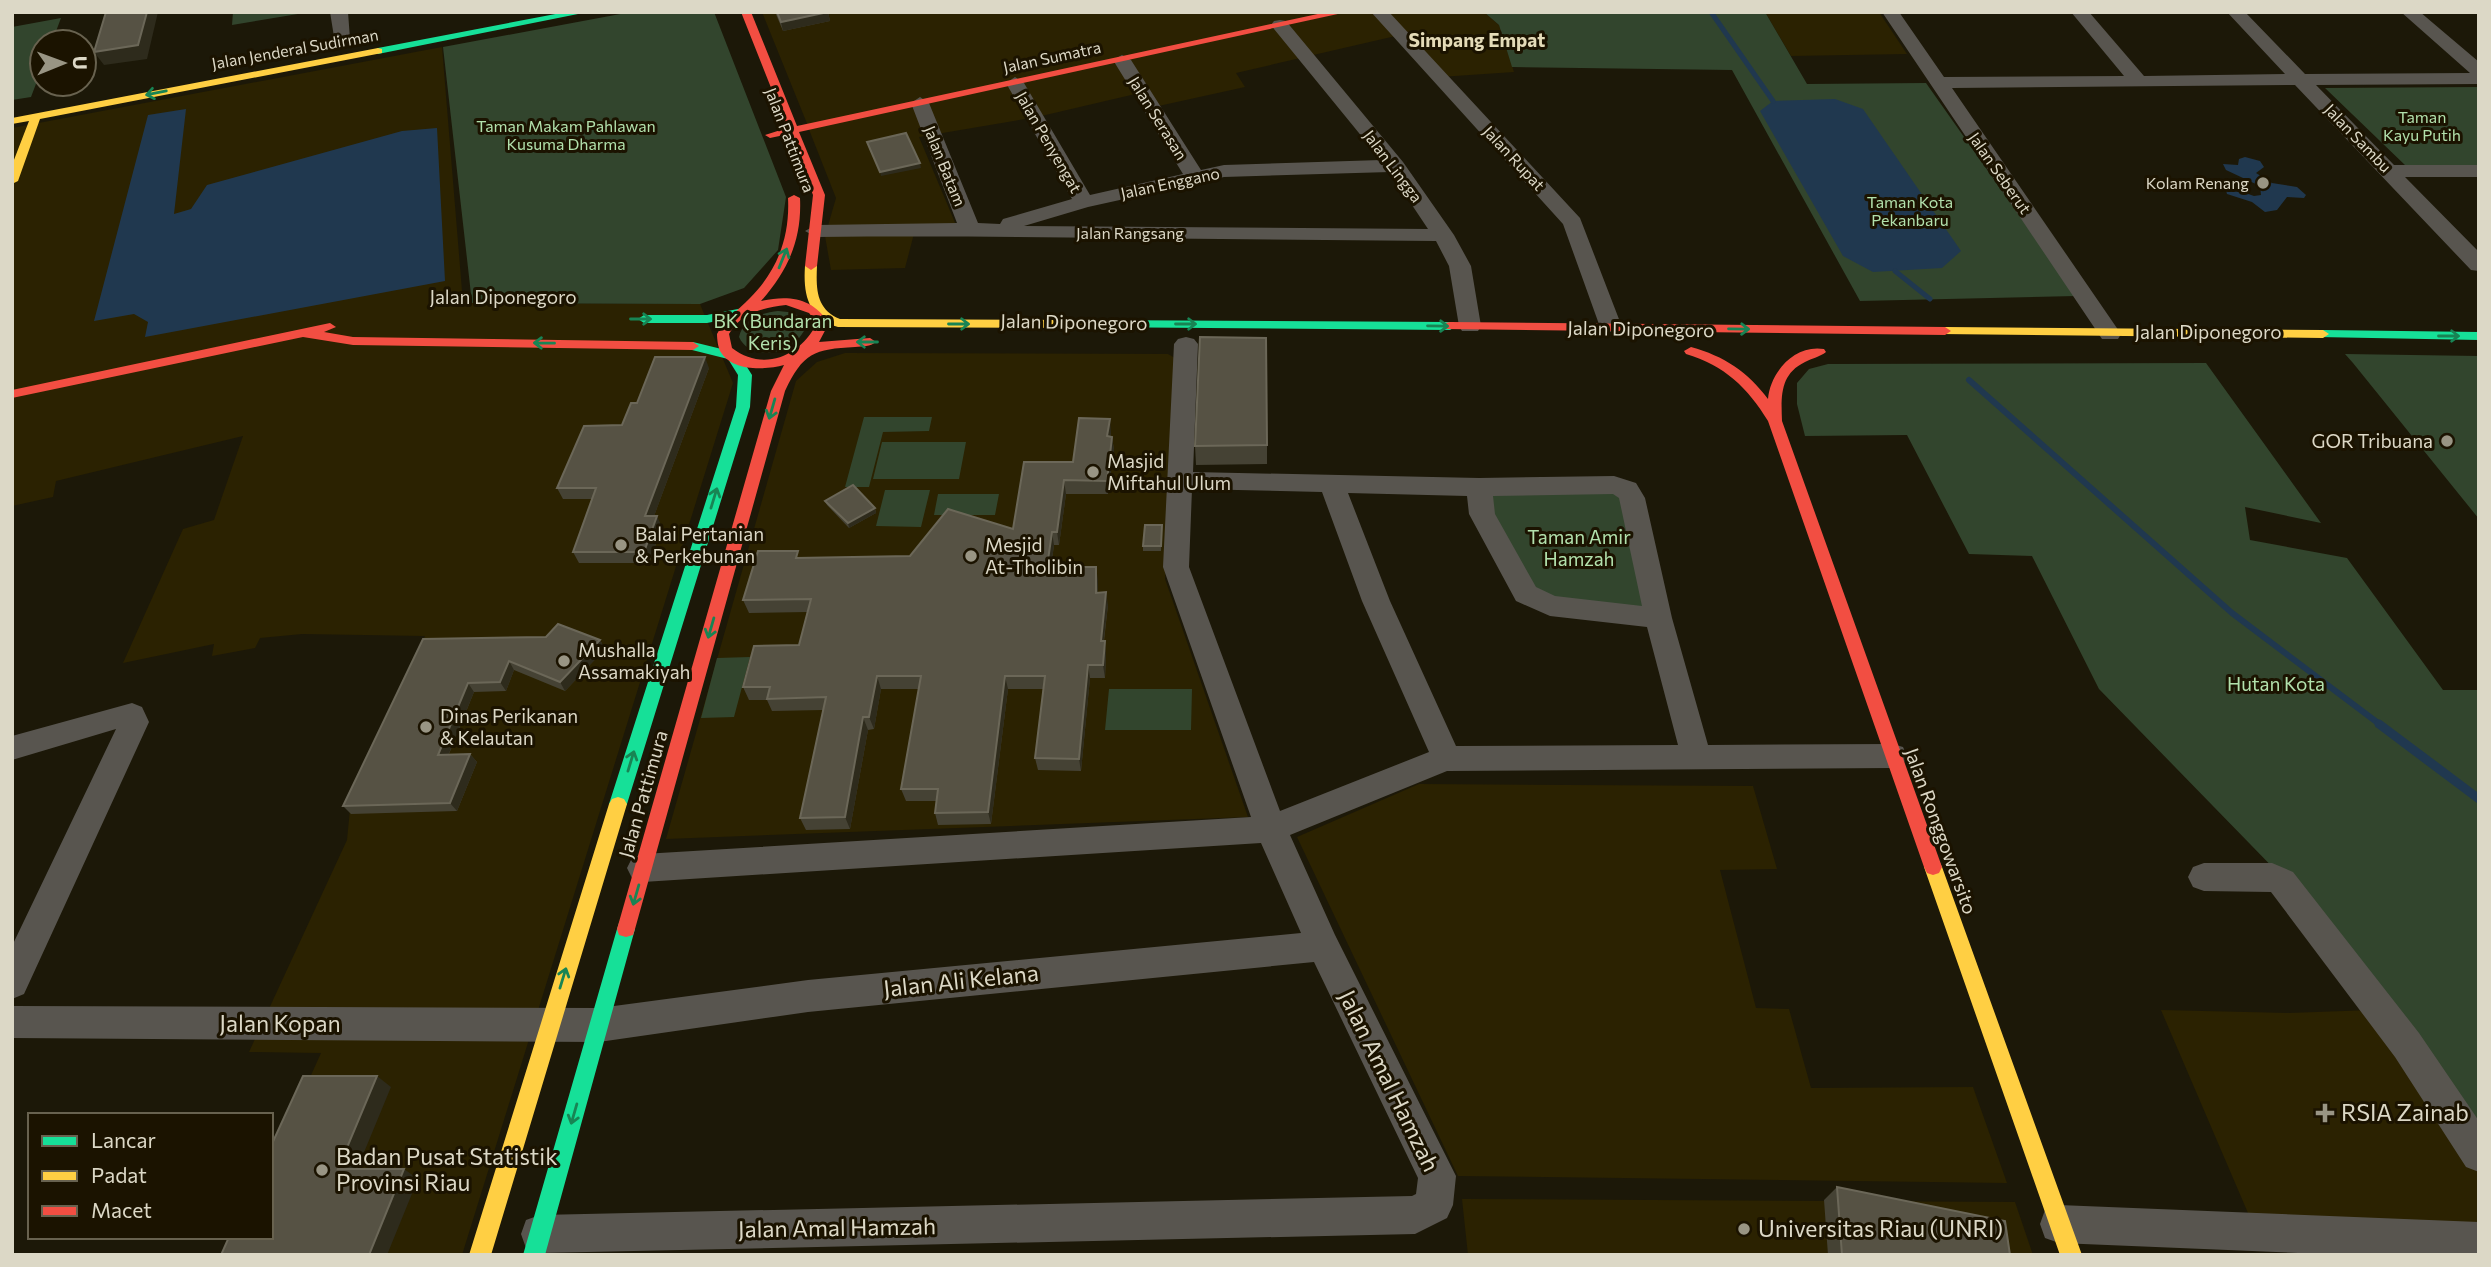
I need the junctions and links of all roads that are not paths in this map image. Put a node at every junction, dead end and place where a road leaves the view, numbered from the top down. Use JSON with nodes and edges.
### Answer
{"nodes":[{"id":1,"x":339,"y":12,"type":"edge"},
{"id":2,"x":521,"y":12,"type":"edge"},
{"id":3,"x":556,"y":12,"type":"edge"},
{"id":4,"x":583,"y":12,"type":"edge"},
{"id":5,"x":746,"y":12,"type":"edge"},
{"id":6,"x":1342,"y":12,"type":"edge"},
{"id":7,"x":1379,"y":12,"type":"edge"},
{"id":8,"x":1890,"y":12,"type":"edge"},
{"id":9,"x":2080,"y":12,"type":"edge"},
{"id":10,"x":2235,"y":12,"type":"edge"},
{"id":11,"x":2409,"y":12,"type":"edge"},
{"id":12,"x":1280,"y":25,"type":"junction"},
{"id":13,"x":337,"y":45,"type":"junction"},
{"id":14,"x":254,"y":58,"type":"dead end"},
{"id":15,"x":1122,"y":60,"type":"junction"},
{"id":16,"x":2479,"y":71,"type":"edge"},
{"id":17,"x":218,"y":74,"type":"junction"},
{"id":18,"x":2479,"y":78,"type":"edge"},
{"id":19,"x":2137,"y":79,"type":"junction"},
{"id":20,"x":2301,"y":80,"type":"junction"},
{"id":21,"x":1015,"y":83,"type":"junction"},
{"id":22,"x":1937,"y":83,"type":"junction"},
{"id":23,"x":920,"y":103,"type":"junction"},
{"id":24,"x":12,"y":107,"type":"edge"},
{"id":25,"x":36,"y":116,"type":"junction"},
{"id":26,"x":12,"y":121,"type":"edge"},
{"id":27,"x":794,"y":130,"type":"junction"},
{"id":28,"x":770,"y":136,"type":"dead end"},
{"id":29,"x":1396,"y":166,"type":"junction"},
{"id":30,"x":2389,"y":171,"type":"junction"},
{"id":31,"x":2479,"y":172,"type":"edge"},
{"id":32,"x":1194,"y":176,"type":"junction"},
{"id":33,"x":12,"y":181,"type":"edge"},
{"id":34,"x":790,"y":187,"type":"dead end"},
{"id":35,"x":1084,"y":202,"type":"junction"},
{"id":36,"x":980,"y":229,"type":"junction"},
{"id":37,"x":816,"y":231,"type":"junction"},
{"id":38,"x":1443,"y":235,"type":"junction"},
{"id":39,"x":2479,"y":265,"type":"edge"},
{"id":40,"x":743,"y":312,"type":"junction"},
{"id":41,"x":819,"y":314,"type":"junction"},
{"id":42,"x":623,"y":318,"type":"dead end"},
{"id":43,"x":345,"y":323,"type":"dead end"},
{"id":44,"x":1389,"y":325,"type":"junction"},
{"id":45,"x":1470,"y":326,"type":"junction"},
{"id":46,"x":1611,"y":327,"type":"junction"},
{"id":47,"x":305,"y":333,"type":"junction"},
{"id":48,"x":2110,"y":334,"type":"junction"},
{"id":49,"x":2399,"y":336,"type":"junction"},
{"id":50,"x":2479,"y":337,"type":"edge"},
{"id":51,"x":884,"y":342,"type":"dead end"},
{"id":52,"x":1187,"y":344,"type":"dead end"},
{"id":53,"x":1391,"y":346,"type":"dead end"},
{"id":54,"x":805,"y":351,"type":"junction"},
{"id":55,"x":1684,"y":351,"type":"joint"},
{"id":56,"x":1737,"y":352,"type":"dead end"},
{"id":57,"x":1784,"y":352,"type":"dead end"},
{"id":58,"x":2415,"y":355,"type":"dead end"},
{"id":59,"x":733,"y":356,"type":"junction"},
{"id":60,"x":12,"y":394,"type":"edge"},
{"id":61,"x":1775,"y":421,"type":"junction"},
{"id":62,"x":1179,"y":480,"type":"junction"},
{"id":63,"x":1332,"y":485,"type":"junction"},
{"id":64,"x":1479,"y":487,"type":"junction"},
{"id":65,"x":1658,"y":618,"type":"junction"},
{"id":66,"x":12,"y":748,"type":"edge"},
{"id":67,"x":1892,"y":755,"type":"junction"},
{"id":68,"x":1447,"y":759,"type":"junction"},
{"id":69,"x":1697,"y":759,"type":"junction"},
{"id":70,"x":1271,"y":829,"type":"junction"},
{"id":71,"x":643,"y":868,"type":"junction"},
{"id":72,"x":2204,"y":877,"type":"dead end"},
{"id":73,"x":1323,"y":946,"type":"junction"},
{"id":74,"x":12,"y":983,"type":"edge"},
{"id":75,"x":12,"y":1022,"type":"edge"},
{"id":76,"x":599,"y":1025,"type":"junction"},
{"id":77,"x":548,"y":1026,"type":"junction"},
{"id":78,"x":2479,"y":1154,"type":"edge"},
{"id":79,"x":2065,"y":1239,"type":"edge"},
{"id":80,"x":2479,"y":1241,"type":"edge"},
{"id":81,"x":537,"y":1244,"type":"edge"},
{"id":82,"x":480,"y":1255,"type":"edge"}],
"edges":[{"from":1,"to":13,"type":"street"},
{"from":2,"to":13,"type":"main road"},
{"from":3,"to":13,"type":"main road"},
{"from":4,"to":17,"type":"main road","name":"Jalan Jenderal Sudirman"},
{"from":5,"to":27,"type":"main road","name":"Jalan Pattimura"},
{"from":6,"to":12,"type":"main road","name":"Jalan Sumatra"},
{"from":7,"to":46,"type":"street","name":"Jalan Rupat"},
{"from":8,"to":22,"type":"street","name":"Jalan Seberut"},
{"from":9,"to":19,"type":"street"},
{"from":10,"to":20,"type":"street","name":"Jalan Sambu"},
{"from":11,"to":16,"type":"street"},
{"from":12,"to":15,"type":"main road","name":"Jalan Sumatra"},
{"from":12,"to":29,"type":"street","name":"Jalan Lingga"},
{"from":13,"to":17,"type":"main road"},
{"from":14,"to":17,"type":"main road","name":"Jalan Jenderal Sudirman"},
{"from":15,"to":21,"type":"main road","name":"Jalan Sumatra"},
{"from":15,"to":32,"type":"street","name":"Jalan Serasan"},
{"from":17,"to":24,"type":"main road","name":"Jalan Jenderal Sudirman"},
{"from":17,"to":25,"type":"main road","name":"Jalan Jenderal Sudirman","one_way":true},
{"from":18,"to":20,"type":"street"},
{"from":19,"to":20,"type":"street"},
{"from":19,"to":22,"type":"street"},
{"from":20,"to":30,"type":"street","name":"Jalan Sambu"},
{"from":21,"to":23,"type":"main road","name":"Jalan Sumatra"},
{"from":21,"to":35,"type":"street","name":"Jalan Penyengat"},
{"from":22,"to":48,"type":"street","name":"Jalan Seberut"},
{"from":23,"to":27,"type":"main road","name":"Jalan Sumatra"},
{"from":23,"to":36,"type":"street","name":"Jalan Batam"},
{"from":25,"to":26,"type":"main road","name":"Jalan Jenderal Sudirman"},
{"from":25,"to":33,"type":"main road"},
{"from":27,"to":28,"type":"main road","name":"Jalan Sumatra"},
{"from":27,"to":37,"type":"main road","name":"Jalan Pattimura"},
{"from":29,"to":32,"type":"street","name":"Jalan Enggano"},
{"from":29,"to":38,"type":"street","name":"Jalan Lingga"},
{"from":30,"to":31,"type":"street"},
{"from":30,"to":39,"type":"street","name":"Jalan Sambu"},
{"from":32,"to":35,"type":"street","name":"Jalan Enggano"},
{"from":40,"to":34,"type":"main road","name":"Jalan Pattimura","one_way":true},
{"from":35,"to":36,"type":"street","name":"Jalan Enggano"},
{"from":36,"to":37,"type":"street","name":"Jalan Rangsang"},
{"from":36,"to":38,"type":"street","name":"Jalan Rangsang"},
{"from":37,"to":41,"type":"main road","name":"Jalan Pattimura"},
{"from":38,"to":45,"type":"street","name":"Jalan Lingga"},
{"from":40,"to":41,"type":"main road"},
{"from":42,"to":40,"type":"main road","one_way":true},
{"from":40,"to":59,"type":"main road"},
{"from":41,"to":44,"type":"main road","name":"Jalan Diponegoro","one_way":true},
{"from":41,"to":54,"type":"main road"},
{"from":43,"to":47,"type":"main road"},
{"from":44,"to":45,"type":"main road","name":"Jalan Diponegoro","one_way":true},
{"from":44,"to":53,"type":"main road"},
{"from":45,"to":46,"type":"main road","name":"Jalan Diponegoro"},
{"from":46,"to":48,"type":"main road","name":"Jalan Diponegoro","one_way":true},
{"from":59,"to":47,"type":"main road","one_way":true},
{"from":47,"to":60,"type":"main road"},
{"from":48,"to":49,"type":"main road","name":"Jalan Diponegoro"},
{"from":49,"to":50,"type":"main road","name":"Jalan Diponegoro","one_way":true},
{"from":49,"to":58,"type":"main road"},
{"from":51,"to":54,"type":"main road","one_way":true},
{"from":52,"to":62,"type":"street","name":"Jalan Amal Hamzah"},
{"from":54,"to":59,"type":"main road"},
{"from":54,"to":71,"type":"main road","name":"Jalan Pattimura","one_way":true},
{"from":55,"to":56,"type":"main road","name":"Jalan Diponegoro"},
{"from":55,"to":61,"type":"main road","name":"Jalan Ronggowarsito"},
{"from":57,"to":61,"type":"main road","name":"Jalan Ronggowarsito"},
{"from":77,"to":59,"type":"main road","name":"Jalan Pattimura","one_way":true},
{"from":61,"to":67,"type":"main road","name":"Jalan Ronggowarsito"},
{"from":62,"to":63,"type":"street"},
{"from":62,"to":70,"type":"street","name":"Jalan Amal Hamzah"},
{"from":63,"to":64,"type":"street"},
{"from":63,"to":68,"type":"street"},
{"from":64,"to":65,"type":"street"},
{"from":64,"to":65,"type":"street"},
{"from":65,"to":69,"type":"street"},
{"from":66,"to":74,"type":"street"},
{"from":67,"to":69,"type":"street"},
{"from":67,"to":79,"type":"main road","name":"Jalan Ronggowarsito"},
{"from":68,"to":69,"type":"street"},
{"from":68,"to":70,"type":"street"},
{"from":70,"to":71,"type":"street"},
{"from":70,"to":73,"type":"street","name":"Jalan Amal Hamzah"},
{"from":71,"to":76,"type":"main road","name":"Jalan Pattimura","one_way":true},
{"from":72,"to":78,"type":"street"},
{"from":73,"to":76,"type":"street","name":"Jalan Ali Kelana"},
{"from":73,"to":81,"type":"street","name":"Jalan Amal Hamzah"},
{"from":75,"to":77,"type":"street","name":"Jalan Kopan"},
{"from":76,"to":77,"type":"street","name":"Jalan Ali Kelana"},
{"from":76,"to":81,"type":"main road","name":"Jalan Pattimura","one_way":true},
{"from":77,"to":82,"type":"main road","name":"Jalan Pattimura"},
{"from":79,"to":80,"type":"street"}]}
